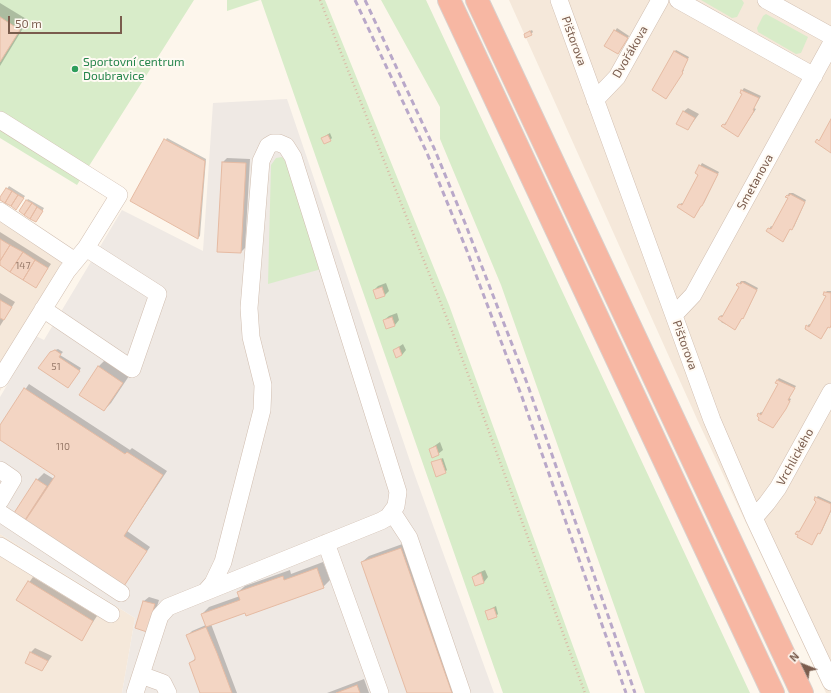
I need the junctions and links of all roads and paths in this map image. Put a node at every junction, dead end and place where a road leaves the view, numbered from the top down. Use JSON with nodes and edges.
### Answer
{"nodes":[{"id":1,"x":320,"y":0,"type":"edge"},
{"id":2,"x":449,"y":0,"type":"edge"},
{"id":3,"x":477,"y":0,"type":"edge"},
{"id":4,"x":559,"y":0,"type":"edge"},
{"id":5,"x":660,"y":0,"type":"edge"},
{"id":6,"x":678,"y":0,"type":"edge"},
{"id":7,"x":766,"y":0,"type":"edge"},
{"id":8,"x":831,"y":36,"type":"edge"},
{"id":9,"x":828,"y":56,"type":"edge"},
{"id":10,"x":814,"y":76,"type":"junction"},
{"id":11,"x":595,"y":100,"type":"junction"},
{"id":12,"x":0,"y":120,"type":"edge"},
{"id":13,"x":0,"y":211,"type":"edge"},
{"id":14,"x":86,"y":248,"type":"junction"},
{"id":15,"x":75,"y":260,"type":"junction"},
{"id":16,"x":43,"y":309,"type":"junction"},
{"id":17,"x":674,"y":315,"type":"junction"},
{"id":18,"x":0,"y":379,"type":"edge"},
{"id":19,"x":831,"y":392,"type":"edge"},
{"id":20,"x":0,"y":470,"type":"edge"},
{"id":21,"x":0,"y":500,"type":"edge"},
{"id":22,"x":392,"y":512,"type":"junction"},
{"id":23,"x":0,"y":513,"type":"edge"},
{"id":24,"x":754,"y":518,"type":"junction"},
{"id":25,"x":326,"y":543,"type":"junction"},
{"id":26,"x":0,"y":546,"type":"edge"},
{"id":27,"x":206,"y":591,"type":"junction"},
{"id":28,"x":121,"y":593,"type":"dead end"},
{"id":29,"x":111,"y":614,"type":"dead end"},
{"id":30,"x":141,"y":675,"type":"junction"},
{"id":31,"x":831,"y":682,"type":"edge"},
{"id":32,"x":136,"y":693,"type":"edge"},
{"id":33,"x":168,"y":693,"type":"edge"},
{"id":34,"x":380,"y":693,"type":"edge"},
{"id":35,"x":462,"y":693,"type":"edge"},
{"id":36,"x":584,"y":693,"type":"edge"},
{"id":37,"x":773,"y":693,"type":"edge"},
{"id":38,"x":802,"y":693,"type":"edge"}],
"edges":[{"from":1,"to":36,"type":"path"},
{"from":2,"to":37,"type":"highway"},
{"from":3,"to":38,"type":"highway"},
{"from":4,"to":11,"type":"street","name":"Pištorova"},
{"from":5,"to":11,"type":"street","name":"Dvořákova"},
{"from":6,"to":10,"type":"street"},
{"from":7,"to":8,"type":"street"},
{"from":9,"to":10,"type":"street","name":"Smetanova"},
{"from":10,"to":17,"type":"street","name":"Smetanova"},
{"from":11,"to":17,"type":"street","name":"Pištorova"},
{"from":12,"to":14,"type":"street"},
{"from":13,"to":15,"type":"street"},
{"from":14,"to":15,"type":"street"},
{"from":14,"to":16,"type":"street"},
{"from":15,"to":16,"type":"street"},
{"from":16,"to":18,"type":"street"},
{"from":17,"to":24,"type":"street","name":"Pištorova"},
{"from":19,"to":24,"type":"street","name":"Vrchlického"},
{"from":20,"to":21,"type":"street"},
{"from":22,"to":25,"type":"street"},
{"from":22,"to":27,"type":"street"},
{"from":22,"to":35,"type":"street"},
{"from":23,"to":28,"type":"street"},
{"from":24,"to":31,"type":"street","name":"Pištorova"},
{"from":25,"to":27,"type":"street"},
{"from":25,"to":34,"type":"street"},
{"from":26,"to":29,"type":"street"},
{"from":27,"to":30,"type":"street"},
{"from":30,"to":32,"type":"street"},
{"from":30,"to":33,"type":"street"}]}
